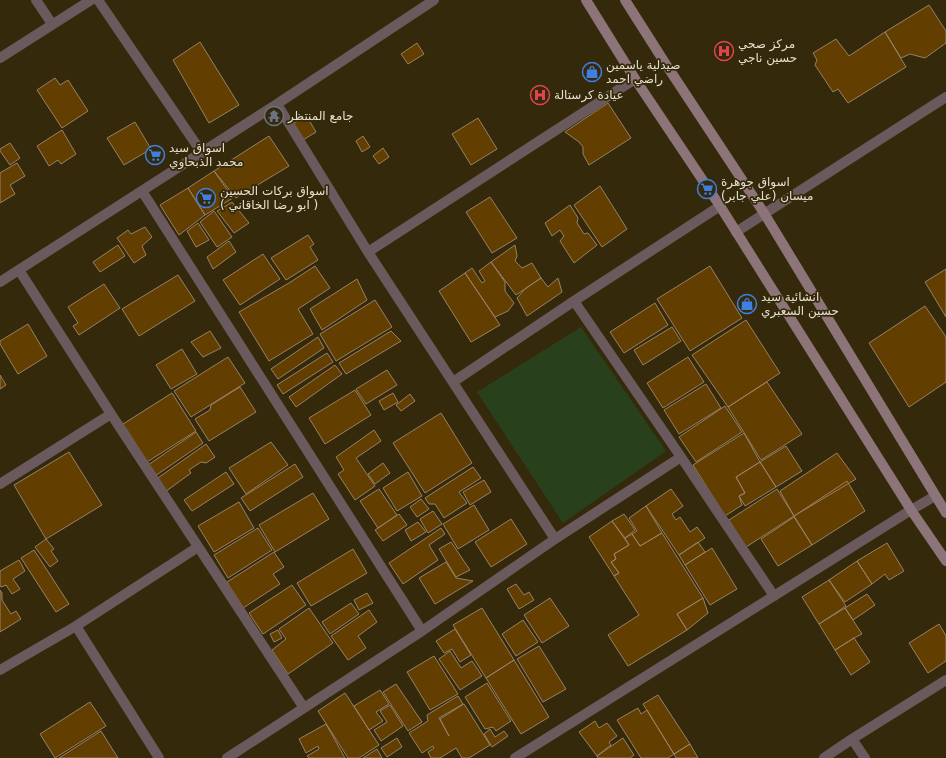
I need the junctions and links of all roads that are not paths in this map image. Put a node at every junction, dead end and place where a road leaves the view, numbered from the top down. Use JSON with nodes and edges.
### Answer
{"nodes":[{"id":1,"x":36,"y":0,"type":"edge"},
{"id":2,"x":91,"y":0,"type":"edge"},
{"id":3,"x":98,"y":0,"type":"edge"},
{"id":4,"x":434,"y":0,"type":"edge"},
{"id":5,"x":586,"y":0,"type":"edge"},
{"id":6,"x":625,"y":0,"type":"edge"},
{"id":7,"x":52,"y":24,"type":"junction"},
{"id":8,"x":0,"y":58,"type":"edge"},
{"id":9,"x":636,"y":79,"type":"junction"},
{"id":10,"x":946,"y":97,"type":"edge"},
{"id":11,"x":277,"y":104,"type":"junction"},
{"id":12,"x":202,"y":153,"type":"junction"},
{"id":13,"x":142,"y":191,"type":"junction"},
{"id":14,"x":720,"y":206,"type":"junction"},
{"id":15,"x":764,"y":213,"type":"junction"},
{"id":16,"x":736,"y":232,"type":"junction"},
{"id":17,"x":368,"y":252,"type":"junction"},
{"id":18,"x":19,"y":270,"type":"junction"},
{"id":19,"x":0,"y":282,"type":"edge"},
{"id":20,"x":574,"y":301,"type":"junction"},
{"id":21,"x":453,"y":382,"type":"junction"},
{"id":22,"x":110,"y":414,"type":"junction"},
{"id":23,"x":681,"y":457,"type":"junction"},
{"id":24,"x":0,"y":484,"type":"edge"},
{"id":25,"x":935,"y":496,"type":"junction"},
{"id":26,"x":911,"y":510,"type":"junction"},
{"id":27,"x":946,"y":513,"type":"edge"},
{"id":28,"x":555,"y":539,"type":"junction"},
{"id":29,"x":198,"y":547,"type":"junction"},
{"id":30,"x":946,"y":562,"type":"edge"},
{"id":31,"x":774,"y":596,"type":"junction"},
{"id":32,"x":76,"y":626,"type":"junction"},
{"id":33,"x":422,"y":630,"type":"junction"},
{"id":34,"x":0,"y":670,"type":"edge"},
{"id":35,"x":946,"y":680,"type":"edge"},
{"id":36,"x":304,"y":708,"type":"junction"},
{"id":37,"x":852,"y":739,"type":"junction"},
{"id":38,"x":159,"y":758,"type":"edge"},
{"id":39,"x":227,"y":758,"type":"edge"},
{"id":40,"x":515,"y":758,"type":"edge"},
{"id":41,"x":824,"y":758,"type":"edge"},
{"id":42,"x":865,"y":758,"type":"edge"}],
"edges":[{"from":1,"to":7,"type":"street"},
{"from":2,"to":7,"type":"street"},
{"from":3,"to":12,"type":"street"},
{"from":4,"to":11,"type":"street"},
{"from":5,"to":9,"type":"street"},
{"from":6,"to":15,"type":"street"},
{"from":7,"to":8,"type":"street"},
{"from":9,"to":14,"type":"street"},
{"from":9,"to":17,"type":"street"},
{"from":10,"to":15,"type":"street"},
{"from":11,"to":12,"type":"street"},
{"from":11,"to":17,"type":"street"},
{"from":12,"to":13,"type":"street"},
{"from":13,"to":18,"type":"street"},
{"from":13,"to":33,"type":"street"},
{"from":14,"to":16,"type":"street"},
{"from":14,"to":20,"type":"street"},
{"from":15,"to":16,"type":"street"},
{"from":15,"to":25,"type":"street"},
{"from":16,"to":26,"type":"street"},
{"from":17,"to":21,"type":"street"},
{"from":18,"to":19,"type":"street"},
{"from":18,"to":22,"type":"street"},
{"from":20,"to":21,"type":"street"},
{"from":20,"to":23,"type":"street"},
{"from":21,"to":28,"type":"street"},
{"from":22,"to":24,"type":"street"},
{"from":22,"to":29,"type":"street"},
{"from":23,"to":28,"type":"street"},
{"from":23,"to":31,"type":"street"},
{"from":25,"to":26,"type":"street"},
{"from":25,"to":27,"type":"street"},
{"from":26,"to":30,"type":"street"},
{"from":26,"to":31,"type":"street"},
{"from":28,"to":33,"type":"street"},
{"from":29,"to":32,"type":"street"},
{"from":29,"to":36,"type":"street"},
{"from":31,"to":40,"type":"street"},
{"from":32,"to":34,"type":"street"},
{"from":32,"to":38,"type":"street"},
{"from":33,"to":36,"type":"street"},
{"from":35,"to":37,"type":"street"},
{"from":36,"to":39,"type":"street"},
{"from":37,"to":41,"type":"street"},
{"from":37,"to":42,"type":"street"}]}
